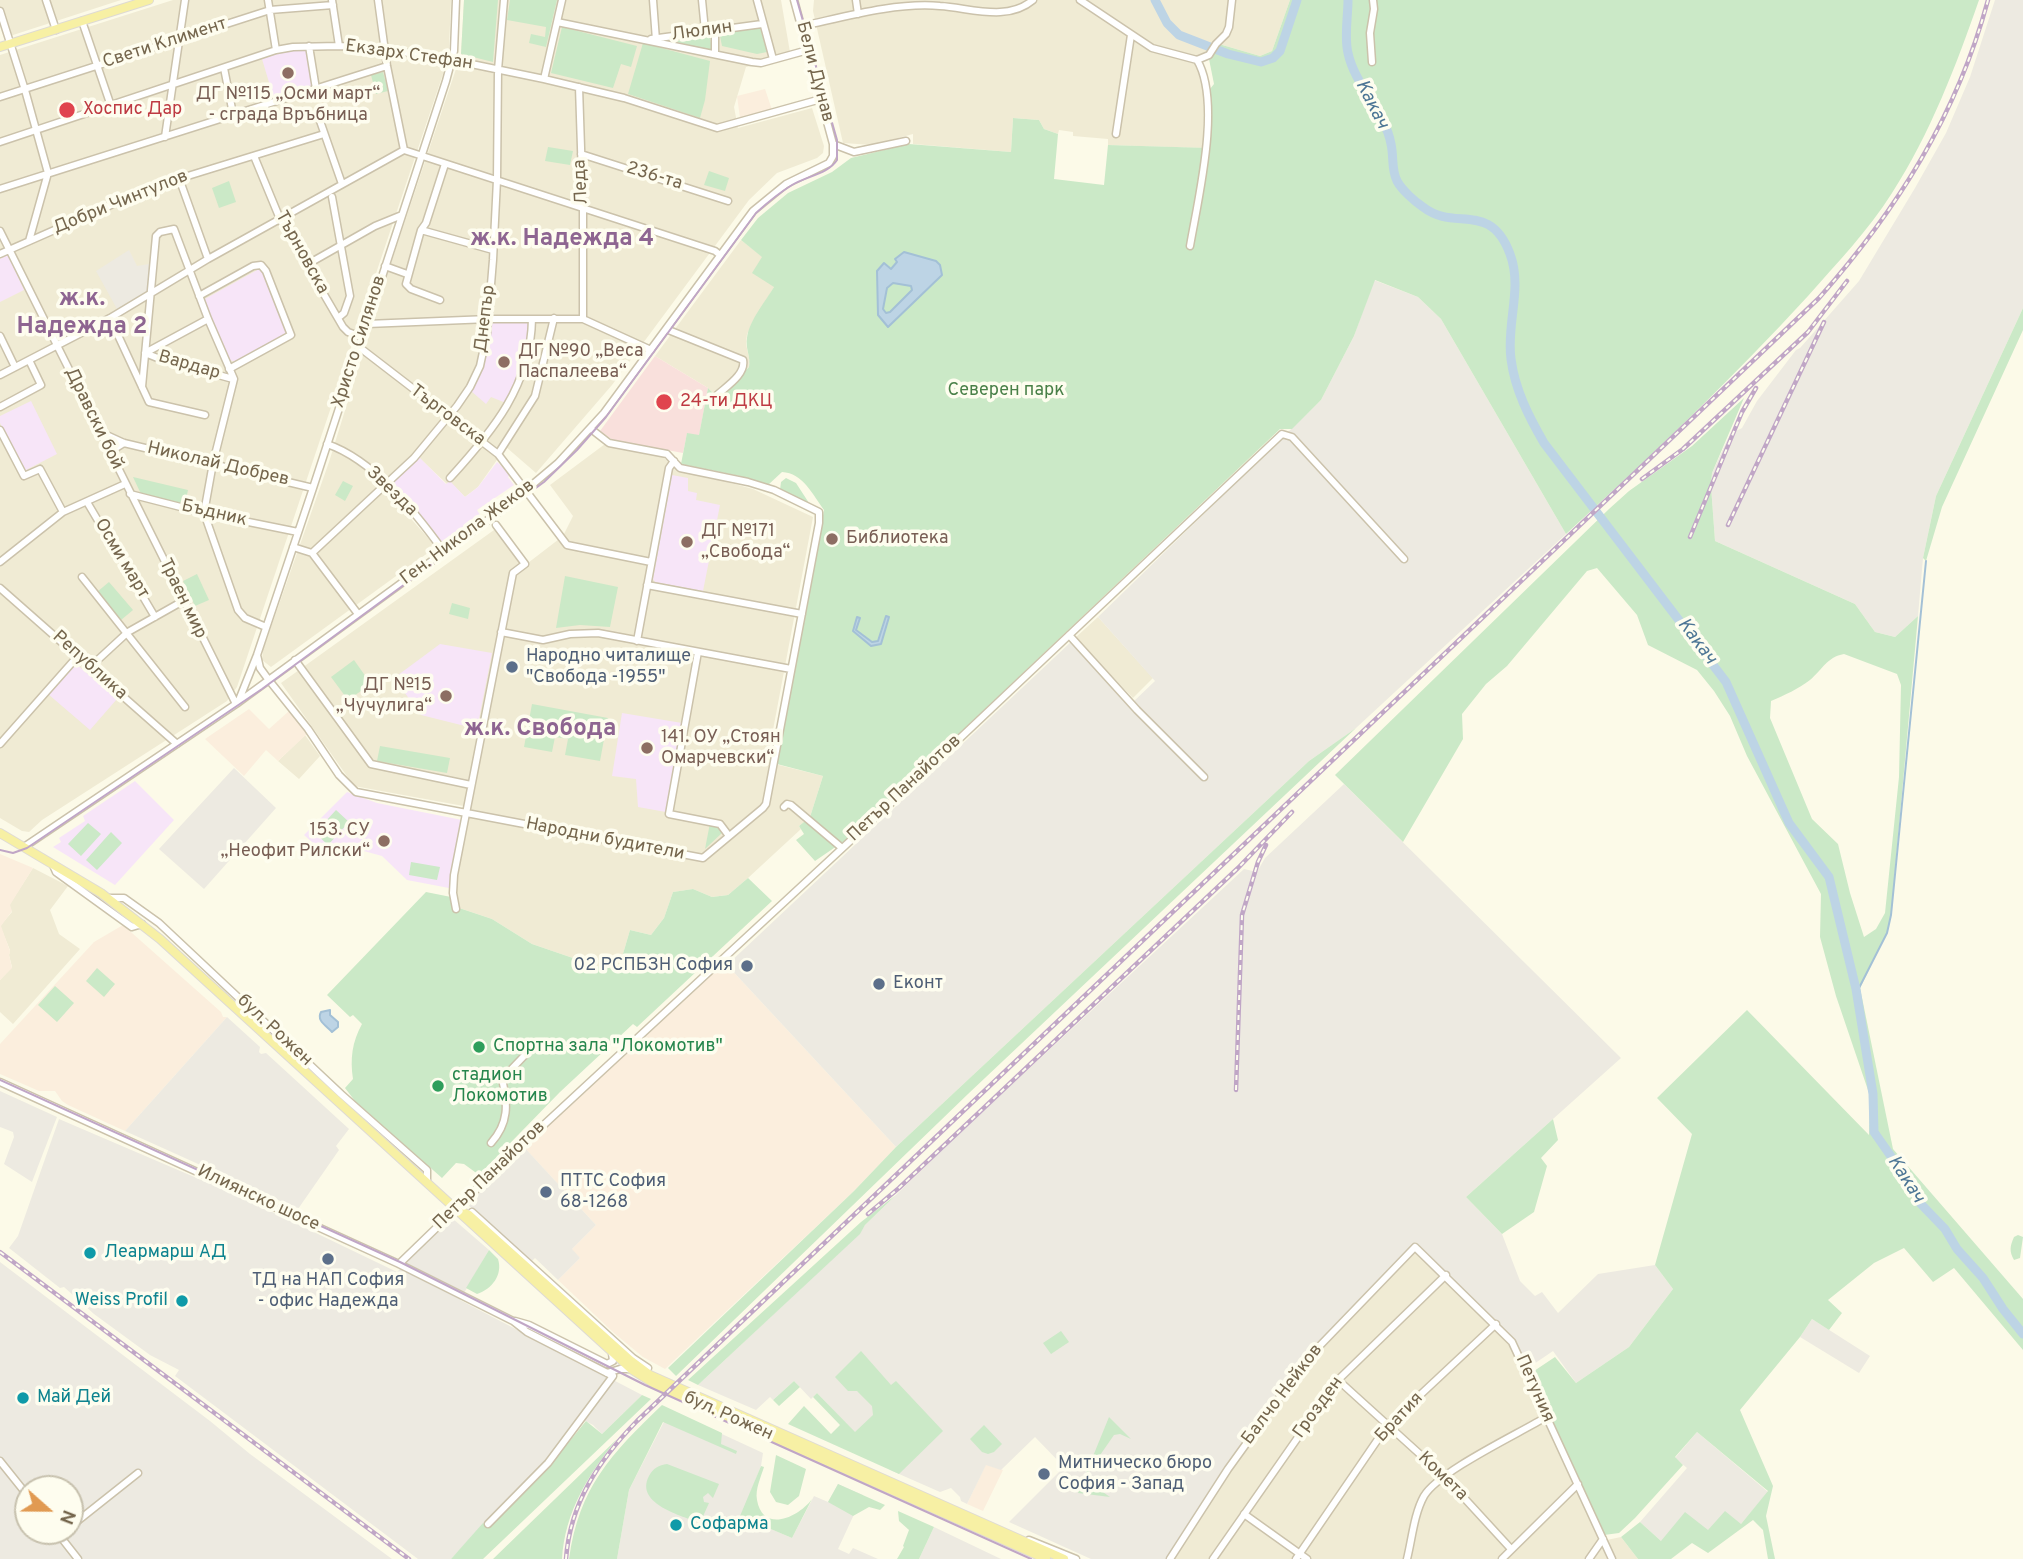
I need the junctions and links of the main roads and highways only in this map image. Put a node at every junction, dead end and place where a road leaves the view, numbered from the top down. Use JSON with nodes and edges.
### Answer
{"nodes":[{"id":1,"x":149,"y":0,"type":"edge"},
{"id":2,"x":121,"y":4,"type":"edge"},
{"id":3,"x":0,"y":47,"type":"edge"},
{"id":4,"x":0,"y":833,"type":"edge"},
{"id":5,"x":455,"y":1208,"type":"junction"},
{"id":6,"x":1045,"y":1559,"type":"edge"},
{"id":7,"x":1064,"y":1559,"type":"edge"}],
"edges":[{"from":1,"to":2,"type":"main road"},
{"from":2,"to":3,"type":"main road"},
{"from":4,"to":5,"type":"main road","name":"бул. Рожен"},
{"from":5,"to":6,"type":"main road","name":"бул. Рожен"},
{"from":5,"to":7,"type":"main road","name":"бул. Рожен"}]}
